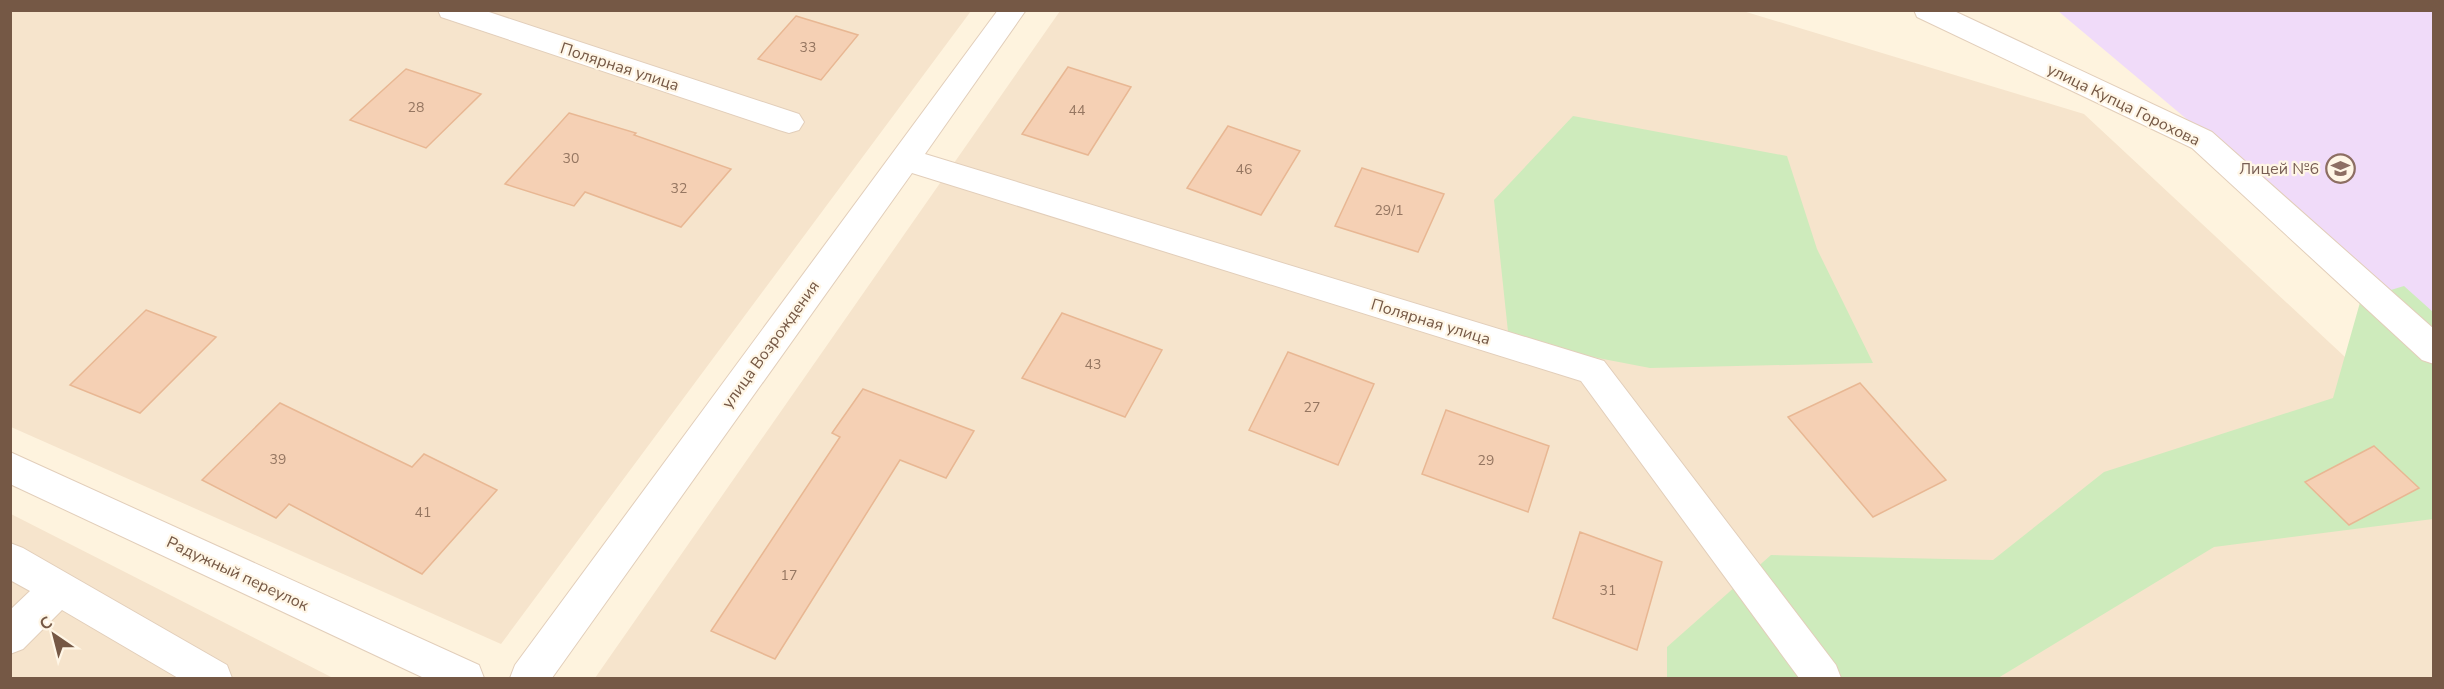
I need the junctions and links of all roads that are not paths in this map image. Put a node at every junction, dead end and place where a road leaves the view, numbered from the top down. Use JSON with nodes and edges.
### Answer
{"nodes":[{"id":1,"x":451,"y":10,"type":"edge"},
{"id":2,"x":1013,"y":10,"type":"edge"},
{"id":3,"x":1927,"y":10,"type":"edge"},
{"id":4,"x":789,"y":122,"type":"dead end"},
{"id":5,"x":903,"y":159,"type":"junction"},
{"id":6,"x":2433,"y":350,"type":"edge"},
{"id":7,"x":10,"y":467,"type":"edge"},
{"id":8,"x":10,"y":560,"type":"edge"},
{"id":9,"x":58,"y":588,"type":"junction"},
{"id":10,"x":10,"y":636,"type":"edge"},
{"id":11,"x":213,"y":678,"type":"edge"},
{"id":12,"x":465,"y":678,"type":"edge"},
{"id":13,"x":529,"y":678,"type":"edge"},
{"id":14,"x":1822,"y":678,"type":"edge"}],
"edges":[{"from":1,"to":4,"type":"street","name":"Полярная улица"},
{"from":2,"to":5,"type":"street","name":"улица Возрождения"},
{"from":3,"to":6,"type":"street","name":"улица Купца Горохова"},
{"from":5,"to":13,"type":"street","name":"улица Возрождения"},
{"from":5,"to":14,"type":"street","name":"Полярная улица"},
{"from":7,"to":12,"type":"street","name":"Радужный переулок"},
{"from":8,"to":9,"type":"street"},
{"from":9,"to":10,"type":"street"},
{"from":9,"to":11,"type":"street"}]}
